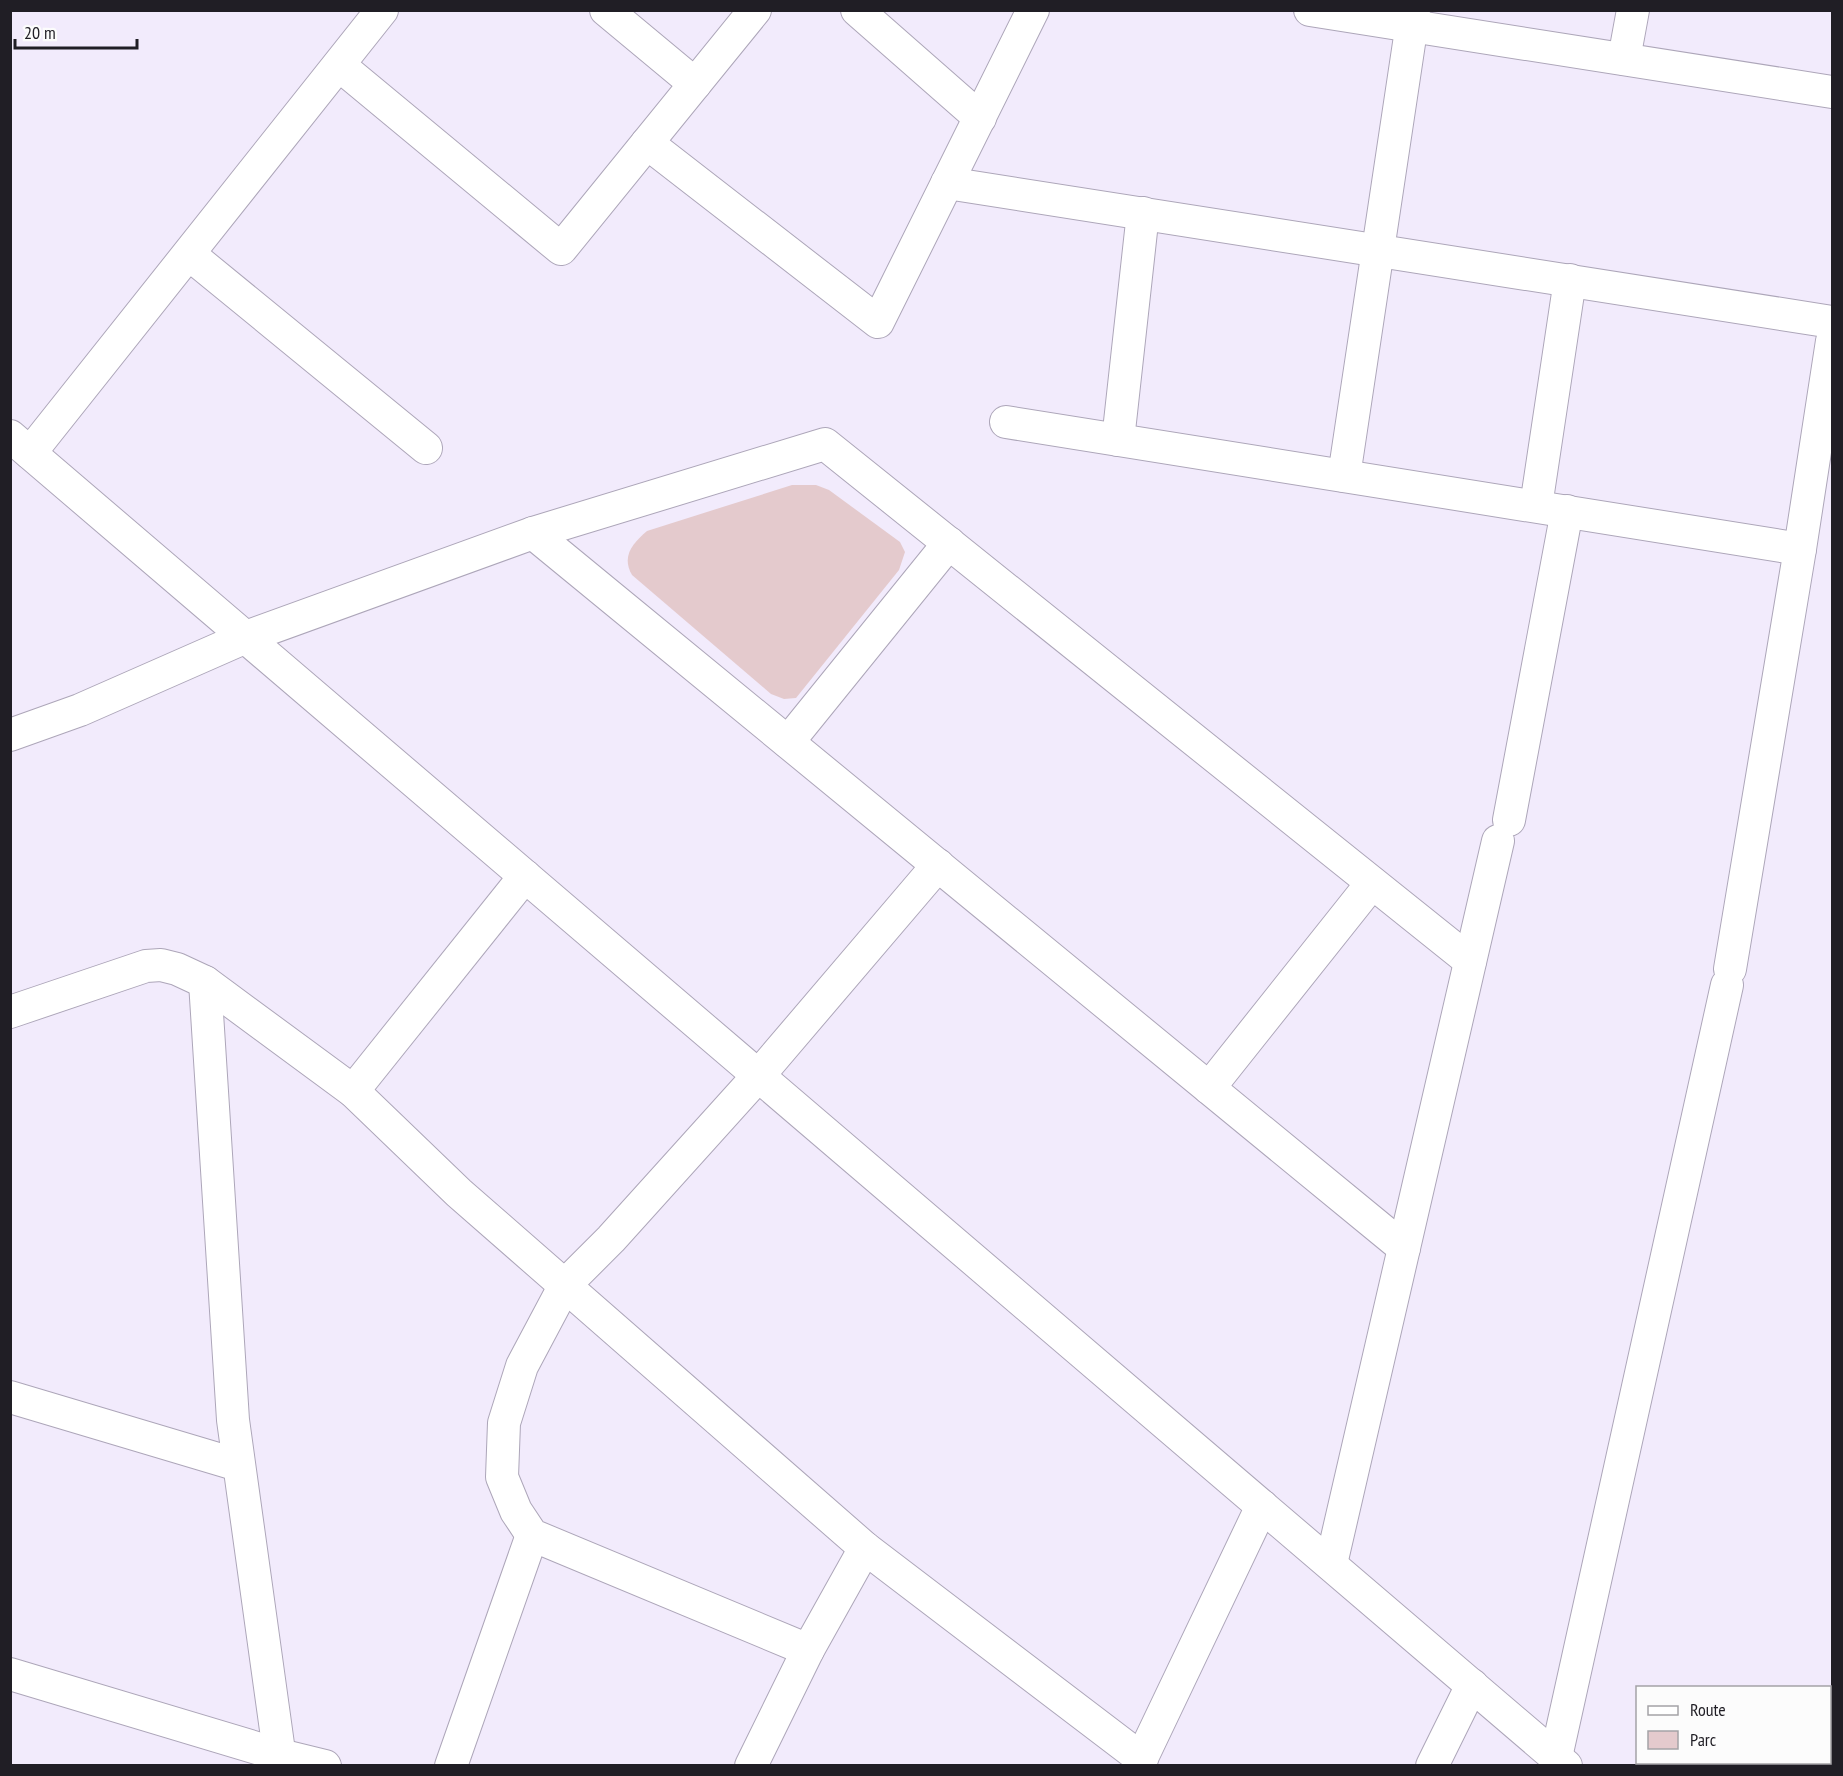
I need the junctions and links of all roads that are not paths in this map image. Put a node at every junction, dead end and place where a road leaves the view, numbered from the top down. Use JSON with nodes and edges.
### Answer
{"nodes":[{"id":1,"x":382,"y":10,"type":"edge"},
{"id":2,"x":606,"y":10,"type":"edge"},
{"id":3,"x":755,"y":10,"type":"edge"},
{"id":4,"x":857,"y":10,"type":"edge"},
{"id":5,"x":1034,"y":10,"type":"edge"},
{"id":6,"x":1310,"y":10,"type":"edge"},
{"id":7,"x":1633,"y":10,"type":"edge"},
{"id":8,"x":1413,"y":18,"type":"edge"},
{"id":9,"x":1624,"y":59,"type":"junction"},
{"id":10,"x":339,"y":65,"type":"junction"},
{"id":11,"x":695,"y":84,"type":"junction"},
{"id":12,"x":1833,"y":92,"type":"edge"},
{"id":13,"x":980,"y":118,"type":"junction"},
{"id":14,"x":647,"y":143,"type":"junction"},
{"id":15,"x":947,"y":183,"type":"junction"},
{"id":16,"x":1143,"y":213,"type":"junction"},
{"id":17,"x":1378,"y":250,"type":"junction"},
{"id":18,"x":189,"y":254,"type":"junction"},
{"id":19,"x":1570,"y":280,"type":"junction"},
{"id":20,"x":1833,"y":322,"type":"edge"},
{"id":21,"x":1833,"y":340,"type":"edge"},
{"id":22,"x":1006,"y":422,"type":"dead end"},
{"id":23,"x":1118,"y":440,"type":"junction"},
{"id":24,"x":20,"y":444,"type":"edge"},
{"id":25,"x":426,"y":448,"type":"dead end"},
{"id":26,"x":1344,"y":476,"type":"junction"},
{"id":27,"x":1536,"y":506,"type":"junction"},
{"id":28,"x":1567,"y":511,"type":"junction"},
{"id":29,"x":533,"y":533,"type":"junction"},
{"id":30,"x":949,"y":543,"type":"junction"},
{"id":31,"x":1800,"y":549,"type":"junction"},
{"id":32,"x":246,"y":637,"type":"junction"},
{"id":33,"x":10,"y":735,"type":"edge"},
{"id":34,"x":788,"y":742,"type":"junction"},
{"id":35,"x":938,"y":865,"type":"junction"},
{"id":36,"x":525,"y":876,"type":"junction"},
{"id":37,"x":1372,"y":883,"type":"junction"},
{"id":38,"x":1470,"y":961,"type":"junction"},
{"id":39,"x":205,"y":982,"type":"junction"},
{"id":40,"x":10,"y":1012,"type":"edge"},
{"id":41,"x":759,"y":1076,"type":"junction"},
{"id":42,"x":1209,"y":1088,"type":"junction"},
{"id":43,"x":353,"y":1091,"type":"junction"},
{"id":44,"x":1404,"y":1248,"type":"junction"},
{"id":45,"x":565,"y":1285,"type":"junction"},
{"id":46,"x":10,"y":1397,"type":"edge"},
{"id":47,"x":238,"y":1465,"type":"junction"},
{"id":48,"x":1262,"y":1506,"type":"junction"},
{"id":49,"x":532,"y":1535,"type":"junction"},
{"id":50,"x":865,"y":1548,"type":"junction"},
{"id":51,"x":1331,"y":1564,"type":"junction"},
{"id":52,"x":808,"y":1650,"type":"junction"},
{"id":53,"x":10,"y":1674,"type":"edge"},
{"id":54,"x":1472,"y":1685,"type":"junction"},
{"id":55,"x":280,"y":1760,"type":"edge"},
{"id":56,"x":1561,"y":1761,"type":"edge"},
{"id":57,"x":1140,"y":1762,"type":"edge"},
{"id":58,"x":325,"y":1766,"type":"edge"},
{"id":59,"x":451,"y":1766,"type":"edge"},
{"id":60,"x":751,"y":1766,"type":"edge"},
{"id":61,"x":1432,"y":1766,"type":"edge"}],
"edges":[{"from":1,"to":10,"type":"street"},
{"from":2,"to":11,"type":"street"},
{"from":3,"to":11,"type":"street"},
{"from":4,"to":13,"type":"street"},
{"from":5,"to":13,"type":"street"},
{"from":6,"to":8,"type":"street"},
{"from":7,"to":9,"type":"street"},
{"from":8,"to":9,"type":"street"},
{"from":8,"to":17,"type":"street"},
{"from":9,"to":12,"type":"street"},
{"from":10,"to":14,"type":"street"},
{"from":10,"to":18,"type":"street"},
{"from":11,"to":14,"type":"street"},
{"from":13,"to":15,"type":"street"},
{"from":14,"to":15,"type":"street"},
{"from":15,"to":16,"type":"street"},
{"from":16,"to":17,"type":"street"},
{"from":16,"to":23,"type":"street"},
{"from":17,"to":19,"type":"street"},
{"from":17,"to":26,"type":"street"},
{"from":18,"to":24,"type":"street"},
{"from":18,"to":25,"type":"street"},
{"from":19,"to":20,"type":"street"},
{"from":19,"to":27,"type":"street"},
{"from":21,"to":31,"type":"street"},
{"from":22,"to":23,"type":"street"},
{"from":23,"to":26,"type":"street"},
{"from":24,"to":32,"type":"street"},
{"from":26,"to":27,"type":"street"},
{"from":27,"to":28,"type":"street"},
{"from":28,"to":31,"type":"street"},
{"from":28,"to":38,"type":"street"},
{"from":29,"to":30,"type":"street"},
{"from":29,"to":32,"type":"street"},
{"from":29,"to":34,"type":"street"},
{"from":30,"to":34,"type":"street"},
{"from":30,"to":37,"type":"street"},
{"from":31,"to":56,"type":"street"},
{"from":32,"to":33,"type":"street"},
{"from":32,"to":36,"type":"street"},
{"from":34,"to":35,"type":"street"},
{"from":35,"to":41,"type":"street"},
{"from":35,"to":42,"type":"street"},
{"from":36,"to":41,"type":"street"},
{"from":36,"to":43,"type":"street"},
{"from":37,"to":38,"type":"street"},
{"from":37,"to":42,"type":"street"},
{"from":38,"to":44,"type":"street"},
{"from":39,"to":40,"type":"street"},
{"from":39,"to":43,"type":"street"},
{"from":39,"to":47,"type":"street"},
{"from":41,"to":45,"type":"street"},
{"from":41,"to":48,"type":"street"},
{"from":42,"to":44,"type":"street"},
{"from":43,"to":45,"type":"street"},
{"from":44,"to":51,"type":"street"},
{"from":45,"to":49,"type":"street"},
{"from":45,"to":50,"type":"street"},
{"from":46,"to":47,"type":"street"},
{"from":47,"to":55,"type":"street"},
{"from":48,"to":51,"type":"street"},
{"from":48,"to":57,"type":"street"},
{"from":49,"to":52,"type":"street"},
{"from":49,"to":59,"type":"street"},
{"from":50,"to":52,"type":"street"},
{"from":50,"to":57,"type":"street"},
{"from":51,"to":54,"type":"street"},
{"from":52,"to":60,"type":"street"},
{"from":53,"to":55,"type":"street"},
{"from":54,"to":56,"type":"street"},
{"from":54,"to":61,"type":"street"},
{"from":55,"to":58,"type":"street"}]}
